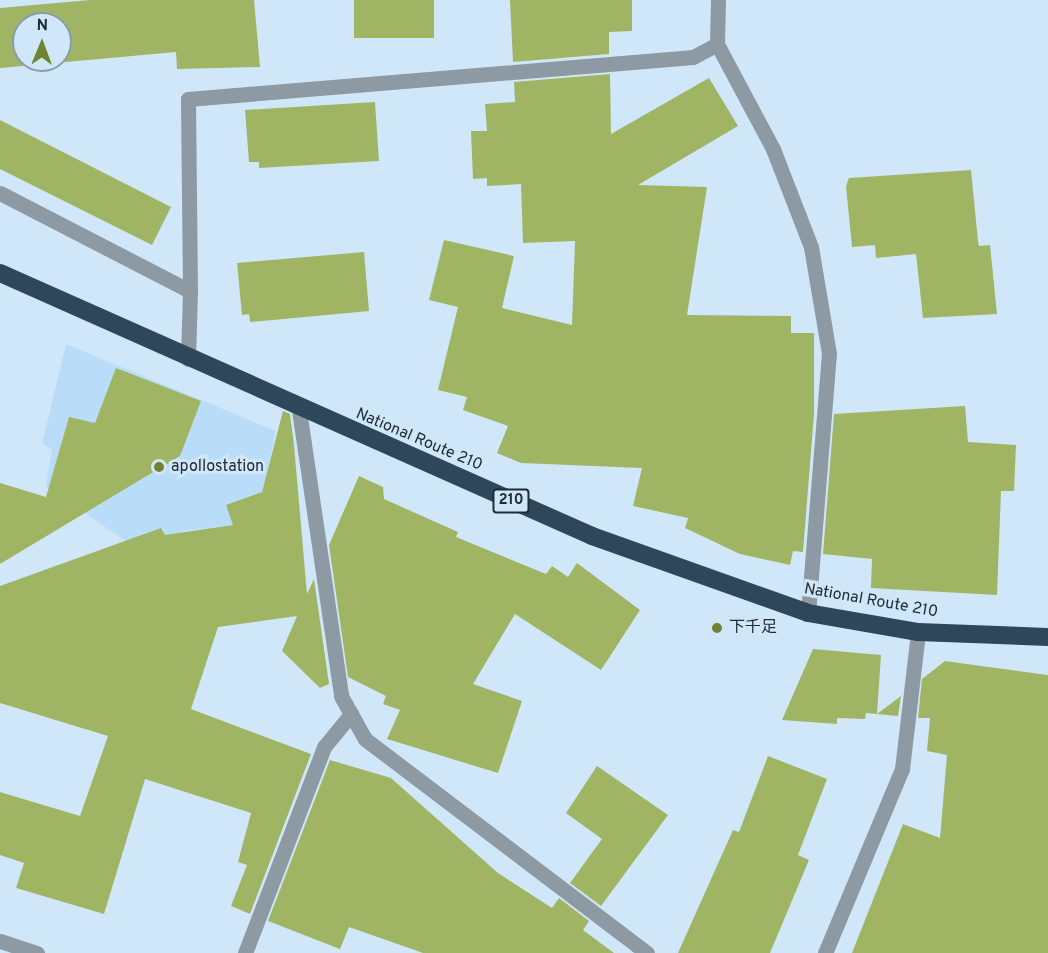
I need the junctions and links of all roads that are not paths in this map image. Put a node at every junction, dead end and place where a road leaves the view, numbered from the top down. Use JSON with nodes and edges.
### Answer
{"nodes":[{"id":1,"x":718,"y":0,"type":"edge"},
{"id":2,"x":717,"y":44,"type":"junction"},
{"id":3,"x":0,"y":193,"type":"edge"},
{"id":4,"x":0,"y":273,"type":"edge"},
{"id":5,"x":190,"y":291,"type":"junction"},
{"id":6,"x":188,"y":359,"type":"junction"},
{"id":7,"x":299,"y":410,"type":"junction"},
{"id":8,"x":808,"y":613,"type":"junction"},
{"id":9,"x":918,"y":632,"type":"junction"},
{"id":10,"x":1048,"y":637,"type":"edge"},
{"id":11,"x":351,"y":714,"type":"junction"},
{"id":12,"x":0,"y":941,"type":"edge"},
{"id":13,"x":37,"y":953,"type":"edge"},
{"id":14,"x":245,"y":953,"type":"edge"},
{"id":15,"x":647,"y":953,"type":"edge"},
{"id":16,"x":825,"y":953,"type":"edge"}],
"edges":[{"from":1,"to":2,"type":"street"},
{"from":2,"to":5,"type":"street"},
{"from":2,"to":8,"type":"street"},
{"from":3,"to":5,"type":"street"},
{"from":4,"to":6,"type":"highway","name":"National Route 210","number":"210"},
{"from":5,"to":6,"type":"street"},
{"from":6,"to":7,"type":"highway","name":"National Route 210","number":"210"},
{"from":7,"to":8,"type":"highway","name":"National Route 210","number":"210"},
{"from":7,"to":11,"type":"street"},
{"from":8,"to":9,"type":"highway","name":"National Route 210","number":"210"},
{"from":9,"to":10,"type":"highway","name":"National Route 210","number":"210"},
{"from":9,"to":16,"type":"street"},
{"from":11,"to":14,"type":"street"},
{"from":11,"to":15,"type":"street"},
{"from":12,"to":13,"type":"street"}]}
